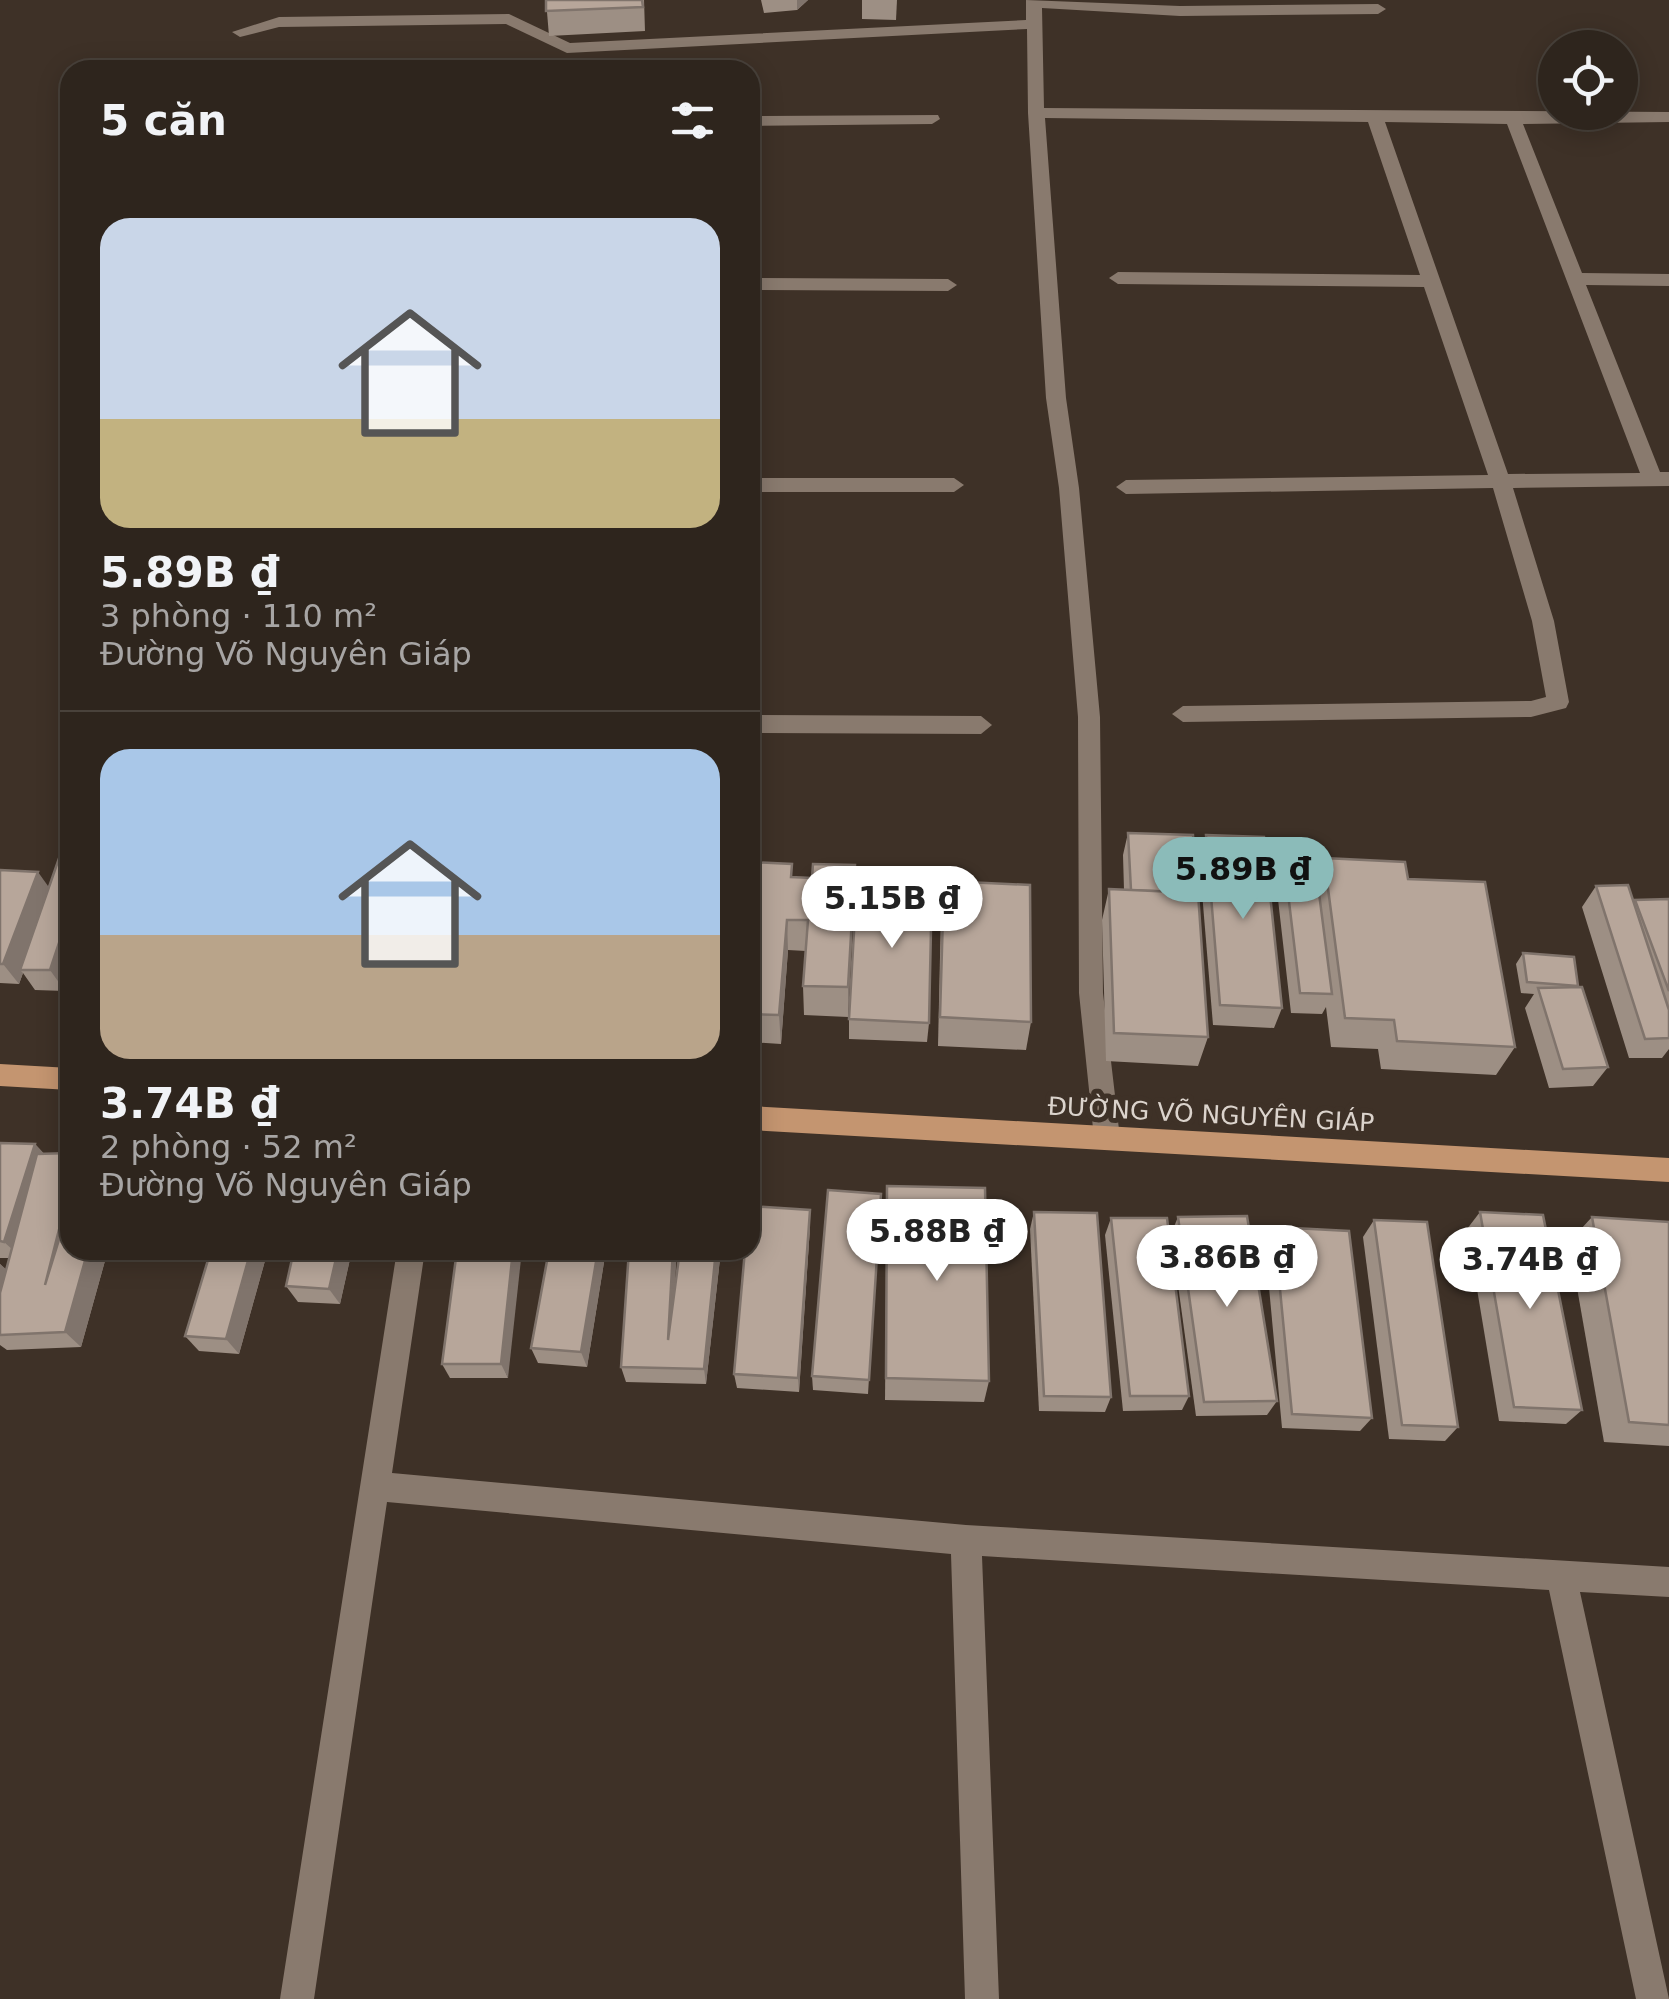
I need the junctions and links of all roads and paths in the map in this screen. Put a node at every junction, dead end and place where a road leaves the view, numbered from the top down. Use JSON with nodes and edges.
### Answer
{"nodes":[{"id":1,"x":1034,"y":2,"type":"edge"},
{"id":2,"x":1378,"y":9,"type":"dead end"},
{"id":3,"x":1032,"y":24,"type":"junction"},
{"id":4,"x":240,"y":32,"type":"dead end"},
{"id":5,"x":1036,"y":113,"type":"junction"},
{"id":6,"x":1669,"y":117,"type":"edge"},
{"id":7,"x":1376,"y":118,"type":"junction"},
{"id":8,"x":932,"y":120,"type":"dead end"},
{"id":9,"x":1513,"y":120,"type":"junction"},
{"id":10,"x":760,"y":121,"type":"edge"},
{"id":11,"x":1118,"y":278,"type":"dead end"},
{"id":12,"x":1576,"y":279,"type":"junction"},
{"id":13,"x":1669,"y":280,"type":"edge"},
{"id":14,"x":1434,"y":281,"type":"junction"},
{"id":15,"x":760,"y":284,"type":"edge"},
{"id":16,"x":948,"y":285,"type":"dead end"},
{"id":17,"x":1661,"y":479,"type":"edge"},
{"id":18,"x":1501,"y":482,"type":"junction"},
{"id":19,"x":760,"y":484,"type":"edge"},
{"id":20,"x":954,"y":485,"type":"dead end"},
{"id":21,"x":1126,"y":486,"type":"dead end"},
{"id":22,"x":1183,"y":714,"type":"dead end"},
{"id":23,"x":760,"y":724,"type":"edge"},
{"id":24,"x":982,"y":725,"type":"dead end"},
{"id":25,"x":0,"y":1075,"type":"edge"},
{"id":26,"x":60,"y":1078,"type":"edge"},
{"id":27,"x":760,"y":1119,"type":"edge"},
{"id":28,"x":1107,"y":1138,"type":"junction"},
{"id":29,"x":1669,"y":1170,"type":"edge"},
{"id":30,"x":409,"y":1260,"type":"edge"},
{"id":31,"x":374,"y":1486,"type":"junction"},
{"id":32,"x":966,"y":1540,"type":"junction"},
{"id":33,"x":1561,"y":1576,"type":"junction"},
{"id":34,"x":1669,"y":1582,"type":"edge"},
{"id":35,"x":297,"y":1999,"type":"edge"},
{"id":36,"x":982,"y":1999,"type":"edge"},
{"id":37,"x":1653,"y":1999,"type":"edge"}],
"edges":[{"from":1,"to":2,"type":"street"},
{"from":1,"to":3,"type":"street"},
{"from":3,"to":4,"type":"street"},
{"from":3,"to":5,"type":"street"},
{"from":5,"to":7,"type":"street"},
{"from":5,"to":28,"type":"street"},
{"from":6,"to":9,"type":"street"},
{"from":7,"to":9,"type":"street"},
{"from":7,"to":14,"type":"street"},
{"from":8,"to":10,"type":"street"},
{"from":9,"to":12,"type":"street"},
{"from":11,"to":14,"type":"street"},
{"from":12,"to":13,"type":"street"},
{"from":12,"to":17,"type":"street"},
{"from":14,"to":18,"type":"street"},
{"from":15,"to":16,"type":"street"},
{"from":17,"to":18,"type":"street"},
{"from":18,"to":21,"type":"street"},
{"from":18,"to":22,"type":"street"},
{"from":19,"to":20,"type":"street"},
{"from":23,"to":24,"type":"street"},
{"from":25,"to":26,"type":"main road"},
{"from":27,"to":28,"type":"main road","name":"ĐƯỜNG VÕ NGUYÊN GIÁP"},
{"from":28,"to":29,"type":"main road","name":"ĐƯỜNG VÕ NGUYÊN GIÁP"},
{"from":30,"to":31,"type":"street"},
{"from":31,"to":32,"type":"street"},
{"from":31,"to":35,"type":"street"},
{"from":32,"to":33,"type":"street"},
{"from":32,"to":36,"type":"street"},
{"from":33,"to":34,"type":"street"},
{"from":33,"to":37,"type":"street"}]}
